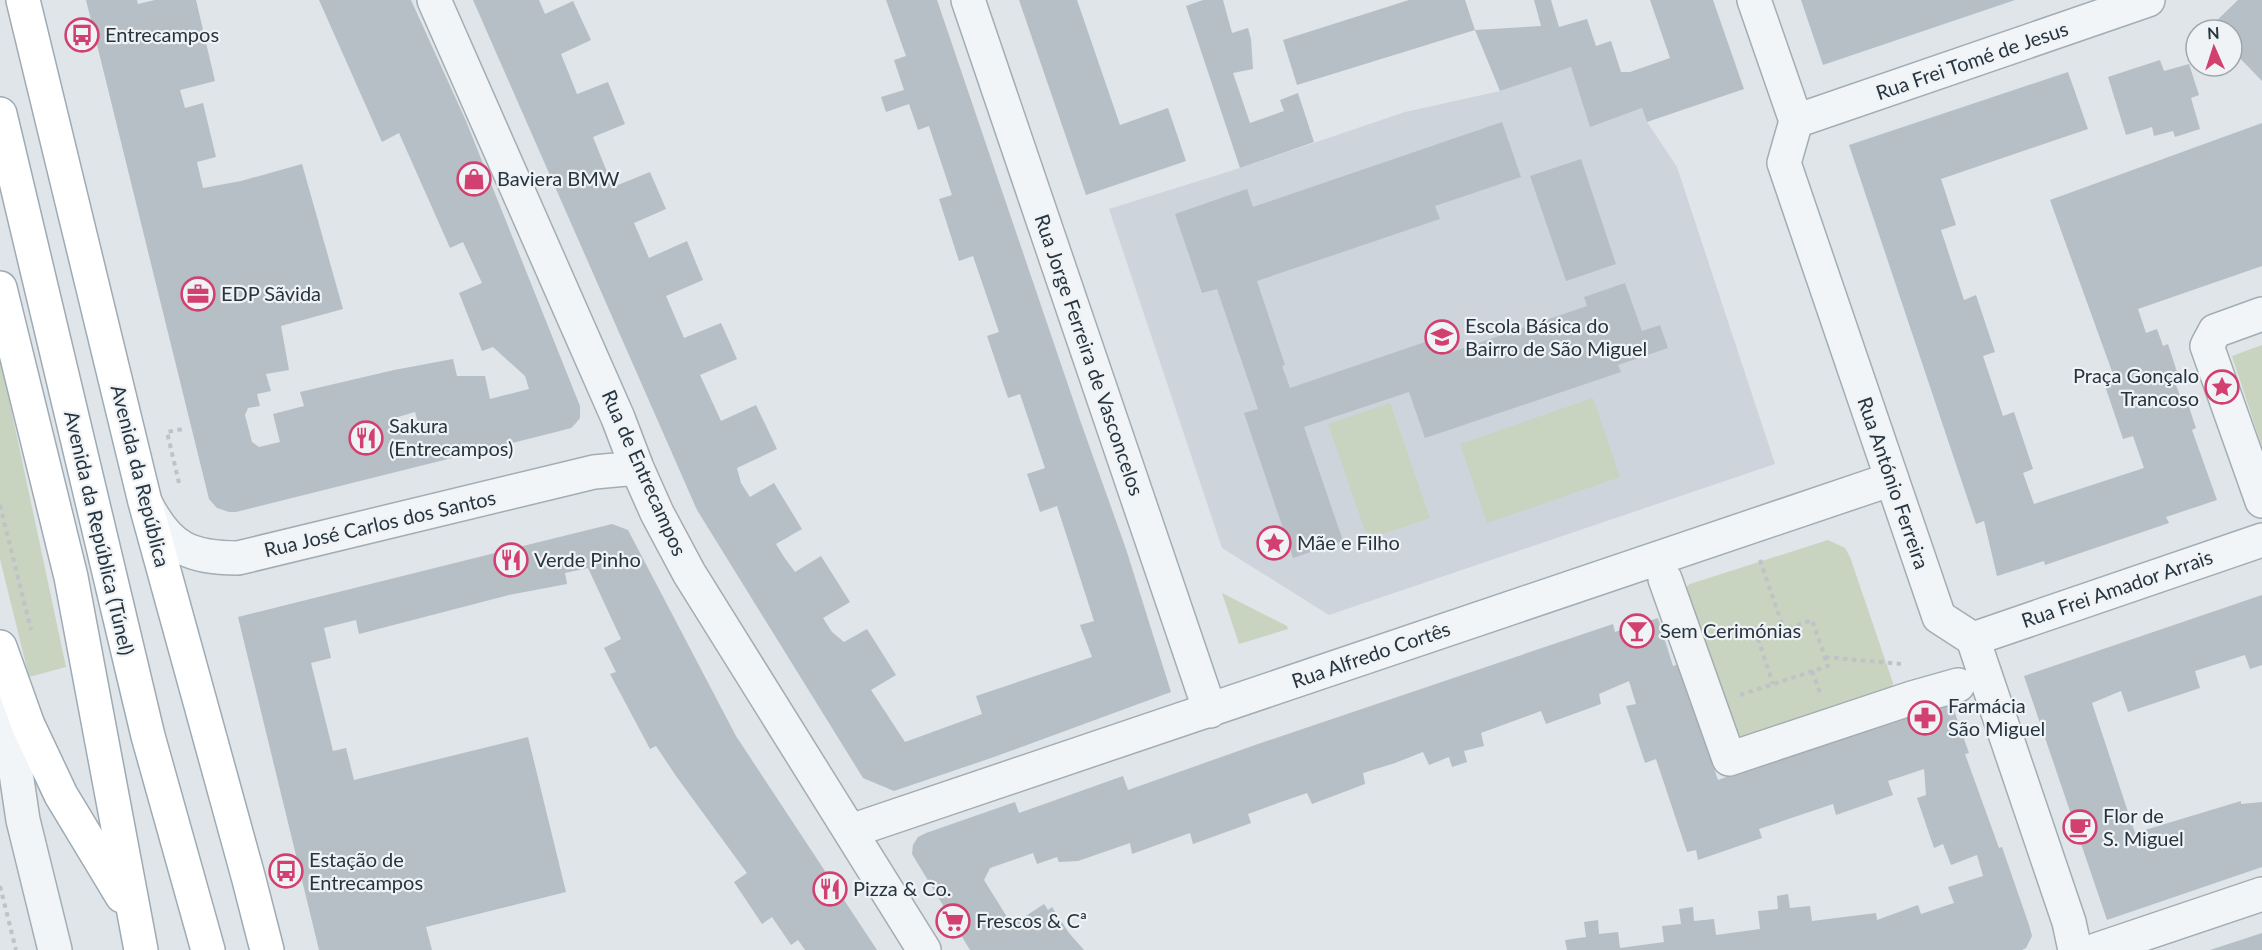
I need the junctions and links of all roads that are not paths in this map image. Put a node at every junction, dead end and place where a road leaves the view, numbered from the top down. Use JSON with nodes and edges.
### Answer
{"nodes":[{"id":1,"x":22,"y":0,"type":"edge"},
{"id":2,"x":434,"y":0,"type":"edge"},
{"id":3,"x":968,"y":0,"type":"edge"},
{"id":4,"x":1754,"y":0,"type":"edge"},
{"id":5,"x":2148,"y":0,"type":"edge"},
{"id":6,"x":0,"y":114,"type":"edge"},
{"id":7,"x":1796,"y":121,"type":"junction"},
{"id":8,"x":0,"y":288,"type":"edge"},
{"id":9,"x":2262,"y":314,"type":"edge"},
{"id":10,"x":637,"y":468,"type":"junction"},
{"id":11,"x":1892,"y":479,"type":"junction"},
{"id":12,"x":2260,"y":490,"type":"edge"},
{"id":13,"x":145,"y":502,"type":"junction"},
{"id":14,"x":2262,"y":540,"type":"edge"},
{"id":15,"x":1665,"y":579,"type":"dead end"},
{"id":16,"x":1973,"y":639,"type":"junction"},
{"id":17,"x":0,"y":647,"type":"edge"},
{"id":18,"x":0,"y":668,"type":"edge"},
{"id":19,"x":1958,"y":685,"type":"dead end"},
{"id":20,"x":1209,"y":711,"type":"junction"},
{"id":21,"x":851,"y":831,"type":"junction"},
{"id":22,"x":2262,"y":894,"type":"edge"},
{"id":23,"x":132,"y":913,"type":"junction"},
{"id":24,"x":55,"y":950,"type":"edge"},
{"id":25,"x":141,"y":950,"type":"edge"},
{"id":26,"x":208,"y":950,"type":"edge"},
{"id":27,"x":267,"y":950,"type":"edge"},
{"id":28,"x":924,"y":950,"type":"edge"},
{"id":29,"x":2075,"y":950,"type":"edge"},
{"id":30,"x":2096,"y":950,"type":"edge"}],
"edges":[{"from":1,"to":13,"type":"main road","name":"Avenida da República"},
{"from":2,"to":10,"type":"street","name":"Rua de Entrecampos"},
{"from":3,"to":20,"type":"street","name":"Rua Jorge Ferreira de Vasconcelos"},
{"from":4,"to":7,"type":"street"},
{"from":5,"to":7,"type":"street","name":"Rua Frei Tomé de Jesus"},
{"from":6,"to":26,"type":"main road","name":"Avenida da República (Túnel)"},
{"from":7,"to":11,"type":"street","name":"Rua António Ferreira"},
{"from":8,"to":23,"type":"main road","name":"Avenida da República (Túnel)"},
{"from":9,"to":12,"type":"street"},
{"from":10,"to":13,"type":"street","name":"Rua José Carlos dos Santos"},
{"from":10,"to":21,"type":"street","name":"Rua de Entrecampos"},
{"from":11,"to":16,"type":"street","name":"Rua António Ferreira"},
{"from":11,"to":20,"type":"street","name":"Rua Alfredo Cortês"},
{"from":13,"to":27,"type":"main road","name":"Avenida da República"},
{"from":14,"to":16,"type":"street","name":"Rua Frei Amador Arrais"},
{"from":15,"to":19,"type":"street"},
{"from":16,"to":29,"type":"street"},
{"from":17,"to":23,"type":"main road"},
{"from":18,"to":24,"type":"street"},
{"from":20,"to":21,"type":"street","name":"Rua Alfredo Cortês"},
{"from":21,"to":28,"type":"street","name":"Rua de Entrecampos"},
{"from":22,"to":30,"type":"street"},
{"from":23,"to":25,"type":"main road"}]}
